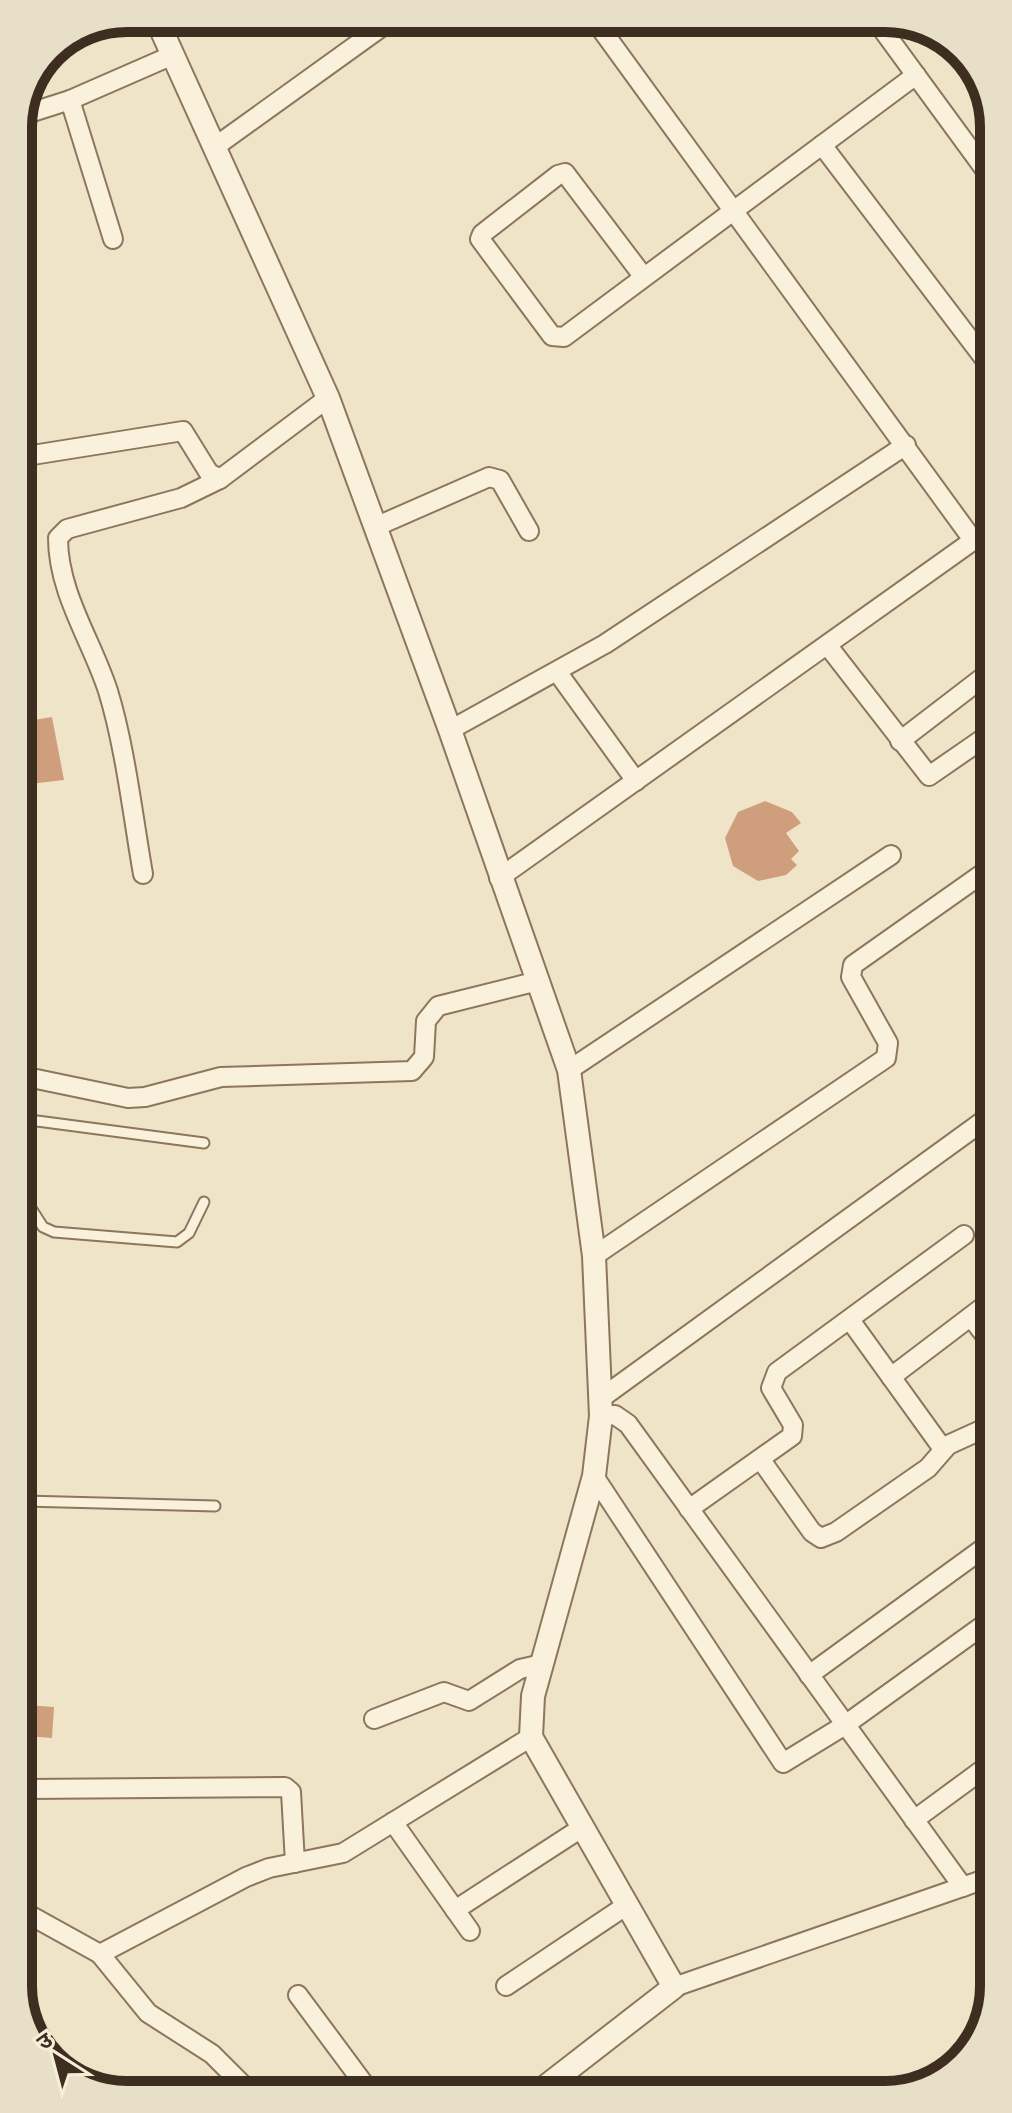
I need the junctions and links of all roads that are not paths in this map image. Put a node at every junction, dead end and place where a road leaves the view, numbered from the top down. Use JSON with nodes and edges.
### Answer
{"nodes":[{"id":1,"x":162,"y":32,"type":"edge"},
{"id":2,"x":375,"y":32,"type":"edge"},
{"id":3,"x":603,"y":32,"type":"edge"},
{"id":4,"x":884,"y":32,"type":"edge"},
{"id":5,"x":173,"y":55,"type":"junction"},
{"id":6,"x":916,"y":75,"type":"junction"},
{"id":7,"x":70,"y":100,"type":"junction"},
{"id":8,"x":33,"y":112,"type":"edge"},
{"id":9,"x":822,"y":145,"type":"junction"},
{"id":10,"x":216,"y":146,"type":"junction"},
{"id":11,"x":980,"y":163,"type":"edge"},
{"id":12,"x":734,"y":209,"type":"junction"},
{"id":13,"x":113,"y":239,"type":"dead end"},
{"id":14,"x":643,"y":276,"type":"junction"},
{"id":15,"x":980,"y":353,"type":"edge"},
{"id":16,"x":328,"y":398,"type":"junction"},
{"id":17,"x":906,"y":445,"type":"junction"},
{"id":18,"x":32,"y":455,"type":"edge"},
{"id":19,"x":220,"y":479,"type":"junction"},
{"id":20,"x":375,"y":527,"type":"junction"},
{"id":21,"x":529,"y":531,"type":"dead end"},
{"id":22,"x":980,"y":535,"type":"edge"},
{"id":23,"x":828,"y":646,"type":"junction"},
{"id":24,"x":558,"y":673,"type":"junction"},
{"id":25,"x":980,"y":680,"type":"edge"},
{"id":26,"x":450,"y":730,"type":"junction"},
{"id":27,"x":900,"y":741,"type":"junction"},
{"id":28,"x":980,"y":741,"type":"edge"},
{"id":29,"x":636,"y":781,"type":"junction"},
{"id":30,"x":891,"y":855,"type":"dead end"},
{"id":31,"x":143,"y":874,"type":"dead end"},
{"id":32,"x":980,"y":875,"type":"edge"},
{"id":33,"x":499,"y":878,"type":"junction"},
{"id":34,"x":538,"y":981,"type":"junction"},
{"id":35,"x":569,"y":1070,"type":"junction"},
{"id":36,"x":32,"y":1078,"type":"edge"},
{"id":37,"x":32,"y":1120,"type":"edge"},
{"id":38,"x":980,"y":1124,"type":"edge"},
{"id":39,"x":204,"y":1143,"type":"dead end"},
{"id":40,"x":204,"y":1202,"type":"dead end"},
{"id":41,"x":32,"y":1210,"type":"edge"},
{"id":42,"x":964,"y":1235,"type":"dead end"},
{"id":43,"x":594,"y":1256,"type":"junction"},
{"id":44,"x":980,"y":1310,"type":"edge"},
{"id":45,"x":971,"y":1317,"type":"junction"},
{"id":46,"x":850,"y":1320,"type":"junction"},
{"id":47,"x":980,"y":1329,"type":"edge"},
{"id":48,"x":891,"y":1377,"type":"junction"},
{"id":49,"x":600,"y":1408,"type":"junction"},
{"id":50,"x":980,"y":1431,"type":"edge"},
{"id":51,"x":943,"y":1449,"type":"junction"},
{"id":52,"x":761,"y":1460,"type":"junction"},
{"id":53,"x":594,"y":1476,"type":"junction"},
{"id":54,"x":32,"y":1501,"type":"edge"},
{"id":55,"x":215,"y":1506,"type":"dead end"},
{"id":56,"x":689,"y":1509,"type":"junction"},
{"id":57,"x":980,"y":1551,"type":"edge"},
{"id":58,"x":980,"y":1628,"type":"edge"},
{"id":59,"x":542,"y":1664,"type":"junction"},
{"id":60,"x":809,"y":1675,"type":"junction"},
{"id":61,"x":374,"y":1719,"type":"dead end"},
{"id":62,"x":845,"y":1725,"type":"junction"},
{"id":63,"x":531,"y":1737,"type":"junction"},
{"id":64,"x":980,"y":1772,"type":"edge"},
{"id":65,"x":32,"y":1789,"type":"edge"},
{"id":66,"x":914,"y":1820,"type":"junction"},
{"id":67,"x":393,"y":1822,"type":"junction"},
{"id":68,"x":583,"y":1827,"type":"junction"},
{"id":69,"x":295,"y":1863,"type":"junction"},
{"id":70,"x":980,"y":1881,"type":"edge"},
{"id":71,"x":963,"y":1887,"type":"junction"},
{"id":72,"x":627,"y":1905,"type":"junction"},
{"id":73,"x":455,"y":1910,"type":"junction"},
{"id":74,"x":32,"y":1916,"type":"edge"},
{"id":75,"x":470,"y":1931,"type":"dead end"},
{"id":76,"x":100,"y":1954,"type":"junction"},
{"id":77,"x":506,"y":1986,"type":"dead end"},
{"id":78,"x":674,"y":1987,"type":"junction"},
{"id":79,"x":298,"y":1995,"type":"dead end"},
{"id":80,"x":239,"y":2081,"type":"edge"},
{"id":81,"x":362,"y":2081,"type":"edge"},
{"id":82,"x":553,"y":2081,"type":"edge"}],
"edges":[{"from":1,"to":5,"type":"street"},
{"from":2,"to":10,"type":"street"},
{"from":3,"to":12,"type":"street"},
{"from":4,"to":6,"type":"street"},
{"from":5,"to":7,"type":"street"},
{"from":5,"to":10,"type":"street"},
{"from":6,"to":9,"type":"street"},
{"from":6,"to":11,"type":"street"},
{"from":7,"to":8,"type":"street"},
{"from":7,"to":13,"type":"street"},
{"from":9,"to":12,"type":"street"},
{"from":9,"to":15,"type":"street"},
{"from":10,"to":16,"type":"street"},
{"from":12,"to":14,"type":"street"},
{"from":12,"to":17,"type":"street"},
{"from":14,"to":14,"type":"street"},
{"from":16,"to":19,"type":"street"},
{"from":16,"to":20,"type":"street"},
{"from":17,"to":22,"type":"street"},
{"from":17,"to":24,"type":"street"},
{"from":18,"to":19,"type":"street"},
{"from":19,"to":31,"type":"street"},
{"from":20,"to":21,"type":"street"},
{"from":20,"to":26,"type":"street"},
{"from":22,"to":23,"type":"street"},
{"from":23,"to":27,"type":"street"},
{"from":23,"to":29,"type":"street"},
{"from":24,"to":26,"type":"street"},
{"from":24,"to":29,"type":"street"},
{"from":25,"to":27,"type":"street"},
{"from":26,"to":33,"type":"street"},
{"from":27,"to":28,"type":"street"},
{"from":29,"to":33,"type":"street"},
{"from":30,"to":35,"type":"street"},
{"from":32,"to":43,"type":"street"},
{"from":33,"to":34,"type":"street"},
{"from":34,"to":35,"type":"street"},
{"from":34,"to":36,"type":"street"},
{"from":35,"to":43,"type":"street"},
{"from":37,"to":39,"type":"lane"},
{"from":38,"to":49,"type":"street"},
{"from":40,"to":41,"type":"lane"},
{"from":42,"to":46,"type":"street"},
{"from":43,"to":49,"type":"street"},
{"from":44,"to":45,"type":"street"},
{"from":45,"to":47,"type":"street"},
{"from":45,"to":48,"type":"street"},
{"from":46,"to":48,"type":"street"},
{"from":46,"to":52,"type":"street"},
{"from":48,"to":51,"type":"street"},
{"from":49,"to":53,"type":"street"},
{"from":49,"to":56,"type":"street"},
{"from":50,"to":51,"type":"street"},
{"from":51,"to":52,"type":"street"},
{"from":52,"to":56,"type":"street"},
{"from":53,"to":59,"type":"street"},
{"from":53,"to":62,"type":"street"},
{"from":54,"to":55,"type":"lane"},
{"from":56,"to":60,"type":"street"},
{"from":57,"to":60,"type":"street"},
{"from":58,"to":62,"type":"street"},
{"from":59,"to":61,"type":"street"},
{"from":59,"to":63,"type":"street"},
{"from":60,"to":62,"type":"street"},
{"from":62,"to":66,"type":"street"},
{"from":63,"to":67,"type":"street"},
{"from":63,"to":68,"type":"street"},
{"from":64,"to":66,"type":"street"},
{"from":65,"to":69,"type":"street"},
{"from":66,"to":71,"type":"street"},
{"from":67,"to":69,"type":"street"},
{"from":67,"to":73,"type":"street"},
{"from":68,"to":72,"type":"street"},
{"from":68,"to":73,"type":"street"},
{"from":69,"to":76,"type":"street"},
{"from":70,"to":71,"type":"street"},
{"from":71,"to":78,"type":"street"},
{"from":72,"to":77,"type":"street"},
{"from":72,"to":78,"type":"street"},
{"from":73,"to":75,"type":"street"},
{"from":74,"to":76,"type":"street"},
{"from":76,"to":80,"type":"street"},
{"from":78,"to":82,"type":"street"},
{"from":79,"to":81,"type":"street"}]}
